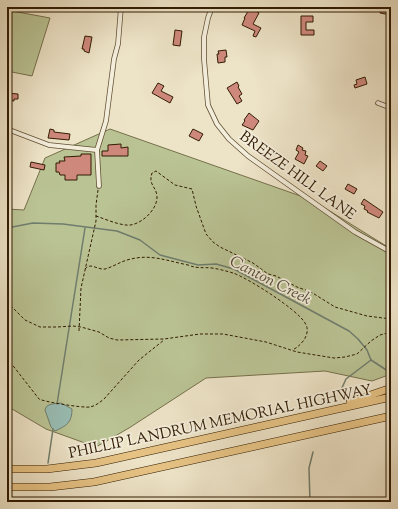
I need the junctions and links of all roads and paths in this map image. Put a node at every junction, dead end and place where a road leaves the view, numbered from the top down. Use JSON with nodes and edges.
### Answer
{"nodes":[{"id":1,"x":121,"y":7,"type":"edge"},
{"id":2,"x":212,"y":7,"type":"edge"},
{"id":3,"x":378,"y":103,"type":"dead end"},
{"id":4,"x":391,"y":108,"type":"edge"},
{"id":5,"x":7,"y":129,"type":"edge"},
{"id":6,"x":97,"y":150,"type":"junction"},
{"id":7,"x":99,"y":186,"type":"joint"},
{"id":8,"x":96,"y":216,"type":"junction"},
{"id":9,"x":391,"y":252,"type":"edge"},
{"id":10,"x":85,"y":269,"type":"junction"},
{"id":11,"x":7,"y":302,"type":"edge"},
{"id":12,"x":391,"y":319,"type":"edge"},
{"id":13,"x":79,"y":327,"type":"junction"},
{"id":14,"x":79,"y":331,"type":"dead end"},
{"id":15,"x":391,"y":332,"type":"edge"},
{"id":16,"x":164,"y":339,"type":"junction"},
{"id":17,"x":292,"y":350,"type":"junction"},
{"id":18,"x":7,"y":358,"type":"edge"},
{"id":19,"x":391,"y":388,"type":"edge"},
{"id":20,"x":391,"y":397,"type":"edge"},
{"id":21,"x":314,"y":415,"type":"junction"},
{"id":22,"x":391,"y":416,"type":"edge"},
{"id":23,"x":7,"y":469,"type":"edge"},
{"id":24,"x":7,"y":487,"type":"edge"}],
"edges":[{"from":1,"to":6,"type":"street"},
{"from":2,"to":9,"type":"street","name":"BREEZE HILL LANE"},
{"from":3,"to":4,"type":"street"},
{"from":5,"to":6,"type":"street"},
{"from":6,"to":7,"type":"street"},
{"from":7,"to":8,"type":"path"},
{"from":8,"to":10,"type":"path"},
{"from":8,"to":12,"type":"path"},
{"from":10,"to":13,"type":"path"},
{"from":10,"to":17,"type":"path"},
{"from":11,"to":13,"type":"path"},
{"from":13,"to":14,"type":"path"},
{"from":13,"to":16,"type":"path"},
{"from":15,"to":17,"type":"path"},
{"from":16,"to":17,"type":"path"},
{"from":16,"to":18,"type":"path"},
{"from":19,"to":21,"type":"highway"},
{"from":20,"to":21,"type":"highway","name":"PHILLIP LANDRUM MEMORIAL HIGHWAY"},
{"from":21,"to":23,"type":"highway","name":"PHILLIP LANDRUM MEMORIAL HIGHWAY"},
{"from":22,"to":24,"type":"highway","name":"PHILLIP LANDRUM MEMORIAL HIGHWAY"}]}
